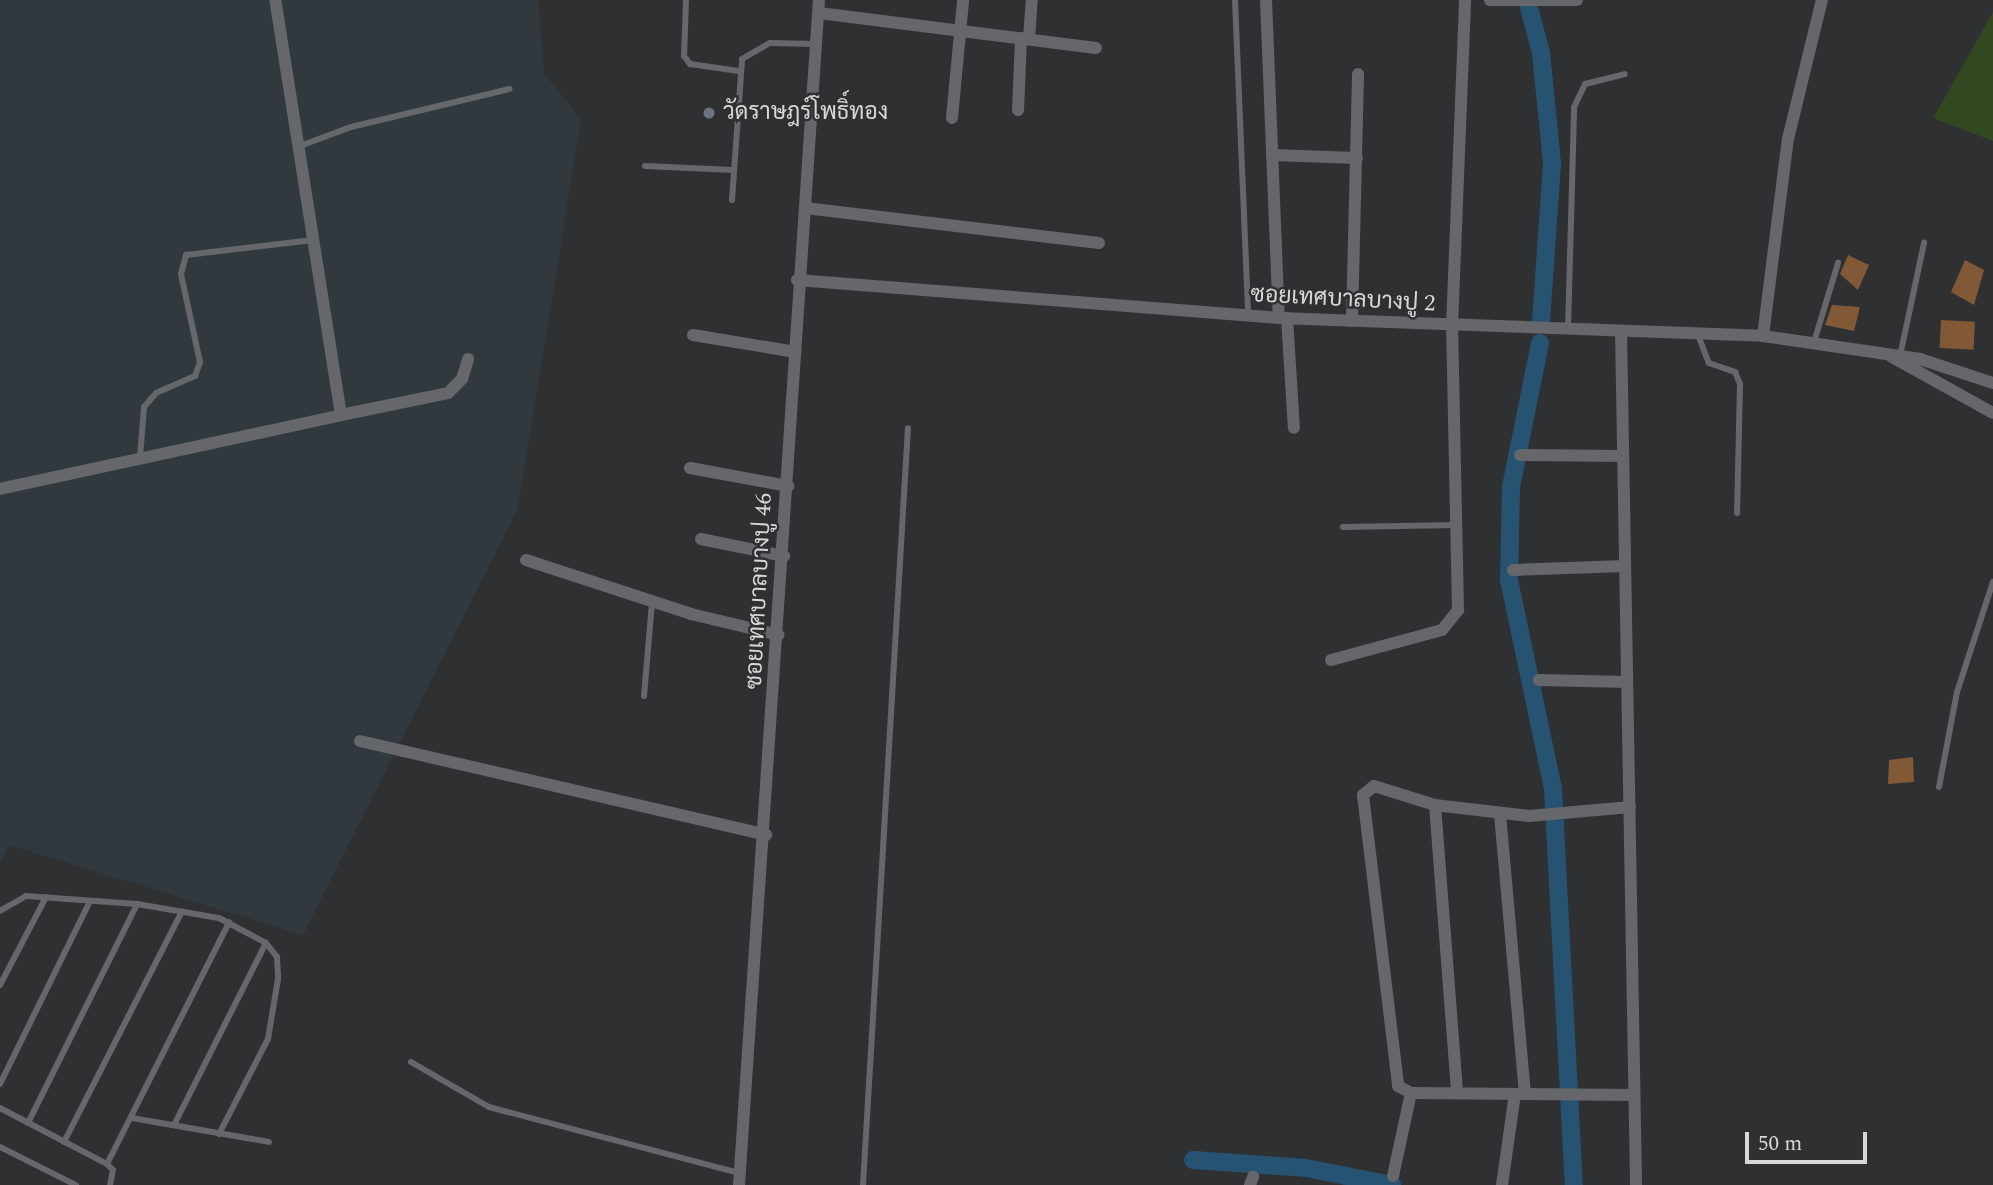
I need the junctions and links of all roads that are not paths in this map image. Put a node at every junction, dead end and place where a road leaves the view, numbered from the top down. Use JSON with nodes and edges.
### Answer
{"nodes":[{"id":1,"x":275,"y":0,"type":"edge"},
{"id":2,"x":686,"y":0,"type":"edge"},
{"id":3,"x":1032,"y":0,"type":"edge"},
{"id":4,"x":1235,"y":0,"type":"edge"},
{"id":5,"x":1266,"y":0,"type":"edge"},
{"id":6,"x":1465,"y":0,"type":"edge"},
{"id":7,"x":1490,"y":0,"type":"edge"},
{"id":8,"x":1577,"y":0,"type":"edge"},
{"id":9,"x":1822,"y":0,"type":"edge"},
{"id":10,"x":963,"y":2,"type":"dead end"},
{"id":11,"x":819,"y":7,"type":"edge"},
{"id":12,"x":959,"y":30,"type":"junction"},
{"id":13,"x":1025,"y":39,"type":"junction"},
{"id":14,"x":817,"y":44,"type":"junction"},
{"id":15,"x":1096,"y":48,"type":"dead end"},
{"id":16,"x":738,"y":71,"type":"junction"},
{"id":17,"x":1357,"y":74,"type":"dead end"},
{"id":18,"x":1625,"y":74,"type":"dead end"},
{"id":19,"x":509,"y":89,"type":"dead end"},
{"id":20,"x":1018,"y":110,"type":"dead end"},
{"id":21,"x":952,"y":118,"type":"dead end"},
{"id":22,"x":300,"y":146,"type":"junction"},
{"id":23,"x":1272,"y":155,"type":"junction"},
{"id":24,"x":1357,"y":158,"type":"junction"},
{"id":25,"x":645,"y":166,"type":"dead end"},
{"id":26,"x":733,"y":170,"type":"junction"},
{"id":27,"x":732,"y":200,"type":"dead end"},
{"id":28,"x":805,"y":208,"type":"junction"},
{"id":29,"x":315,"y":240,"type":"junction"},
{"id":30,"x":1100,"y":243,"type":"dead end"},
{"id":31,"x":1924,"y":243,"type":"dead end"},
{"id":32,"x":1838,"y":263,"type":"dead end"},
{"id":33,"x":797,"y":280,"type":"junction"},
{"id":34,"x":1248,"y":316,"type":"junction"},
{"id":35,"x":1283,"y":318,"type":"junction"},
{"id":36,"x":1352,"y":321,"type":"junction"},
{"id":37,"x":1452,"y":327,"type":"junction"},
{"id":38,"x":1568,"y":330,"type":"junction"},
{"id":39,"x":1621,"y":331,"type":"junction"},
{"id":40,"x":1697,"y":333,"type":"junction"},
{"id":41,"x":692,"y":335,"type":"dead end"},
{"id":42,"x":1763,"y":336,"type":"junction"},
{"id":43,"x":1814,"y":342,"type":"junction"},
{"id":44,"x":796,"y":352,"type":"junction"},
{"id":45,"x":1900,"y":358,"type":"junction"},
{"id":46,"x":468,"y":359,"type":"dead end"},
{"id":47,"x":1993,"y":383,"type":"edge"},
{"id":48,"x":1993,"y":413,"type":"edge"},
{"id":49,"x":341,"y":415,"type":"junction"},
{"id":50,"x":908,"y":428,"type":"dead end"},
{"id":51,"x":1294,"y":428,"type":"dead end"},
{"id":52,"x":1521,"y":455,"type":"dead end"},
{"id":53,"x":1623,"y":456,"type":"junction"},
{"id":54,"x":140,"y":458,"type":"junction"},
{"id":55,"x":691,"y":468,"type":"dead end"},
{"id":56,"x":788,"y":486,"type":"junction"},
{"id":57,"x":0,"y":489,"type":"edge"},
{"id":58,"x":1737,"y":513,"type":"dead end"},
{"id":59,"x":1457,"y":525,"type":"junction"},
{"id":60,"x":1343,"y":527,"type":"dead end"},
{"id":61,"x":701,"y":539,"type":"dead end"},
{"id":62,"x":785,"y":556,"type":"junction"},
{"id":63,"x":526,"y":560,"type":"dead end"},
{"id":64,"x":1625,"y":566,"type":"junction"},
{"id":65,"x":1513,"y":570,"type":"dead end"},
{"id":66,"x":1993,"y":582,"type":"edge"},
{"id":67,"x":652,"y":602,"type":"junction"},
{"id":68,"x":779,"y":635,"type":"junction"},
{"id":69,"x":1331,"y":660,"type":"dead end"},
{"id":70,"x":1539,"y":680,"type":"dead end"},
{"id":71,"x":1628,"y":682,"type":"junction"},
{"id":72,"x":644,"y":696,"type":"dead end"},
{"id":73,"x":360,"y":741,"type":"dead end"},
{"id":74,"x":1939,"y":787,"type":"dead end"},
{"id":75,"x":1436,"y":805,"type":"junction"},
{"id":76,"x":1630,"y":807,"type":"junction"},
{"id":77,"x":1500,"y":814,"type":"junction"},
{"id":78,"x":766,"y":835,"type":"junction"},
{"id":79,"x":46,"y":897,"type":"junction"},
{"id":80,"x":90,"y":901,"type":"junction"},
{"id":81,"x":137,"y":904,"type":"junction"},
{"id":82,"x":0,"y":911,"type":"edge"},
{"id":83,"x":182,"y":911,"type":"junction"},
{"id":84,"x":229,"y":922,"type":"junction"},
{"id":85,"x":266,"y":943,"type":"junction"},
{"id":86,"x":0,"y":985,"type":"edge"},
{"id":87,"x":411,"y":1062,"type":"dead end"},
{"id":88,"x":0,"y":1084,"type":"edge"},
{"id":89,"x":1412,"y":1093,"type":"junction"},
{"id":90,"x":1457,"y":1093,"type":"junction"},
{"id":91,"x":1520,"y":1094,"type":"junction"},
{"id":92,"x":1634,"y":1094,"type":"junction"},
{"id":93,"x":0,"y":1108,"type":"edge"},
{"id":94,"x":132,"y":1118,"type":"junction"},
{"id":95,"x":28,"y":1123,"type":"junction"},
{"id":96,"x":174,"y":1125,"type":"junction"},
{"id":97,"x":219,"y":1133,"type":"junction"},
{"id":98,"x":64,"y":1142,"type":"junction"},
{"id":99,"x":269,"y":1142,"type":"dead end"},
{"id":100,"x":0,"y":1147,"type":"edge"},
{"id":101,"x":107,"y":1164,"type":"junction"},
{"id":102,"x":1393,"y":1176,"type":"dead end"},
{"id":103,"x":739,"y":1179,"type":"edge"},
{"id":104,"x":76,"y":1185,"type":"edge"},
{"id":105,"x":110,"y":1185,"type":"edge"},
{"id":106,"x":863,"y":1185,"type":"edge"},
{"id":107,"x":1502,"y":1185,"type":"edge"},
{"id":108,"x":1636,"y":1185,"type":"edge"}],
"edges":[{"from":1,"to":22,"type":"street"},
{"from":2,"to":16,"type":"lane"},
{"from":3,"to":13,"type":"street"},
{"from":4,"to":34,"type":"lane"},
{"from":5,"to":23,"type":"street"},
{"from":6,"to":37,"type":"street"},
{"from":7,"to":8,"type":"street"},
{"from":9,"to":42,"type":"street"},
{"from":10,"to":12,"type":"street"},
{"from":11,"to":12,"type":"street"},
{"from":11,"to":14,"type":"street","name":"ซอยเทศบาลบางปู 46"},
{"from":12,"to":13,"type":"street"},
{"from":12,"to":21,"type":"street"},
{"from":13,"to":15,"type":"street"},
{"from":13,"to":20,"type":"street"},
{"from":14,"to":16,"type":"lane"},
{"from":14,"to":28,"type":"street","name":"ซอยเทศบาลบางปู 46"},
{"from":16,"to":26,"type":"lane"},
{"from":17,"to":24,"type":"street"},
{"from":18,"to":38,"type":"lane"},
{"from":19,"to":22,"type":"lane"},
{"from":22,"to":29,"type":"street"},
{"from":23,"to":24,"type":"street"},
{"from":23,"to":35,"type":"street"},
{"from":24,"to":36,"type":"street"},
{"from":25,"to":26,"type":"lane"},
{"from":26,"to":27,"type":"lane"},
{"from":28,"to":30,"type":"street"},
{"from":28,"to":33,"type":"street","name":"ซอยเทศบาลบางปู 46"},
{"from":29,"to":49,"type":"street"},
{"from":29,"to":54,"type":"lane"},
{"from":31,"to":45,"type":"lane"},
{"from":32,"to":43,"type":"lane"},
{"from":33,"to":34,"type":"street","name":"ซอยเทศบาลบางปู 2"},
{"from":33,"to":44,"type":"street","name":"ซอยเทศบาลบางปู 46"},
{"from":34,"to":35,"type":"street","name":"ซอยเทศบาลบางปู 2"},
{"from":35,"to":36,"type":"street","name":"ซอยเทศบาลบางปู 2"},
{"from":35,"to":51,"type":"street"},
{"from":36,"to":37,"type":"street","name":"ซอยเทศบาลบางปู 2"},
{"from":37,"to":38,"type":"street","name":"ซอยเทศบาลบางปู 2"},
{"from":37,"to":59,"type":"street"},
{"from":38,"to":39,"type":"street","name":"ซอยเทศบาลบางปู 2"},
{"from":39,"to":40,"type":"street","name":"ซอยเทศบาลบางปู 2"},
{"from":39,"to":53,"type":"street"},
{"from":40,"to":42,"type":"street","name":"ซอยเทศบาลบางปู 2"},
{"from":40,"to":58,"type":"lane"},
{"from":41,"to":44,"type":"street"},
{"from":42,"to":43,"type":"street","name":"ซอยเทศบาลบางปู 2"},
{"from":43,"to":45,"type":"street","name":"ซอยเทศบาลบางปู 2"},
{"from":44,"to":56,"type":"street","name":"ซอยเทศบาลบางปู 46"},
{"from":45,"to":47,"type":"street","name":"ซอยเทศบาลบางปู 2"},
{"from":45,"to":48,"type":"street","name":"ซอยเทศบาลบางปู 2"},
{"from":46,"to":49,"type":"street"},
{"from":49,"to":54,"type":"street"},
{"from":50,"to":106,"type":"lane"},
{"from":52,"to":53,"type":"street"},
{"from":53,"to":64,"type":"street"},
{"from":54,"to":57,"type":"street"},
{"from":55,"to":56,"type":"street"},
{"from":56,"to":62,"type":"street","name":"ซอยเทศบาลบางปู 46"},
{"from":59,"to":60,"type":"lane"},
{"from":59,"to":69,"type":"street"},
{"from":61,"to":62,"type":"street"},
{"from":62,"to":68,"type":"street","name":"ซอยเทศบาลบางปู 46"},
{"from":63,"to":67,"type":"street"},
{"from":64,"to":65,"type":"street"},
{"from":64,"to":71,"type":"street"},
{"from":66,"to":74,"type":"lane"},
{"from":67,"to":68,"type":"street"},
{"from":67,"to":72,"type":"lane"},
{"from":68,"to":78,"type":"street","name":"ซอยเทศบาลบางปู 46"},
{"from":70,"to":71,"type":"street"},
{"from":71,"to":76,"type":"street"},
{"from":73,"to":78,"type":"street"},
{"from":75,"to":77,"type":"street"},
{"from":75,"to":89,"type":"street"},
{"from":75,"to":90,"type":"street"},
{"from":76,"to":77,"type":"street"},
{"from":76,"to":92,"type":"street"},
{"from":77,"to":91,"type":"street"},
{"from":78,"to":103,"type":"street","name":"ซอยเทศบาลบางปู 46"},
{"from":79,"to":80,"type":"lane"},
{"from":79,"to":82,"type":"lane"},
{"from":79,"to":86,"type":"lane"},
{"from":80,"to":81,"type":"lane"},
{"from":80,"to":88,"type":"lane"},
{"from":81,"to":83,"type":"lane"},
{"from":81,"to":95,"type":"lane"},
{"from":83,"to":84,"type":"lane"},
{"from":83,"to":98,"type":"lane"},
{"from":84,"to":85,"type":"lane"},
{"from":84,"to":94,"type":"lane"},
{"from":85,"to":96,"type":"lane"},
{"from":85,"to":97,"type":"lane"},
{"from":87,"to":103,"type":"lane"},
{"from":89,"to":90,"type":"street"},
{"from":89,"to":102,"type":"street"},
{"from":90,"to":91,"type":"street"},
{"from":91,"to":92,"type":"street"},
{"from":91,"to":107,"type":"street"},
{"from":92,"to":108,"type":"street"},
{"from":93,"to":95,"type":"lane"},
{"from":94,"to":96,"type":"lane"},
{"from":94,"to":101,"type":"lane"},
{"from":95,"to":98,"type":"lane"},
{"from":96,"to":97,"type":"lane"},
{"from":97,"to":99,"type":"lane"},
{"from":98,"to":101,"type":"lane"},
{"from":100,"to":104,"type":"lane"},
{"from":101,"to":105,"type":"lane"}]}
